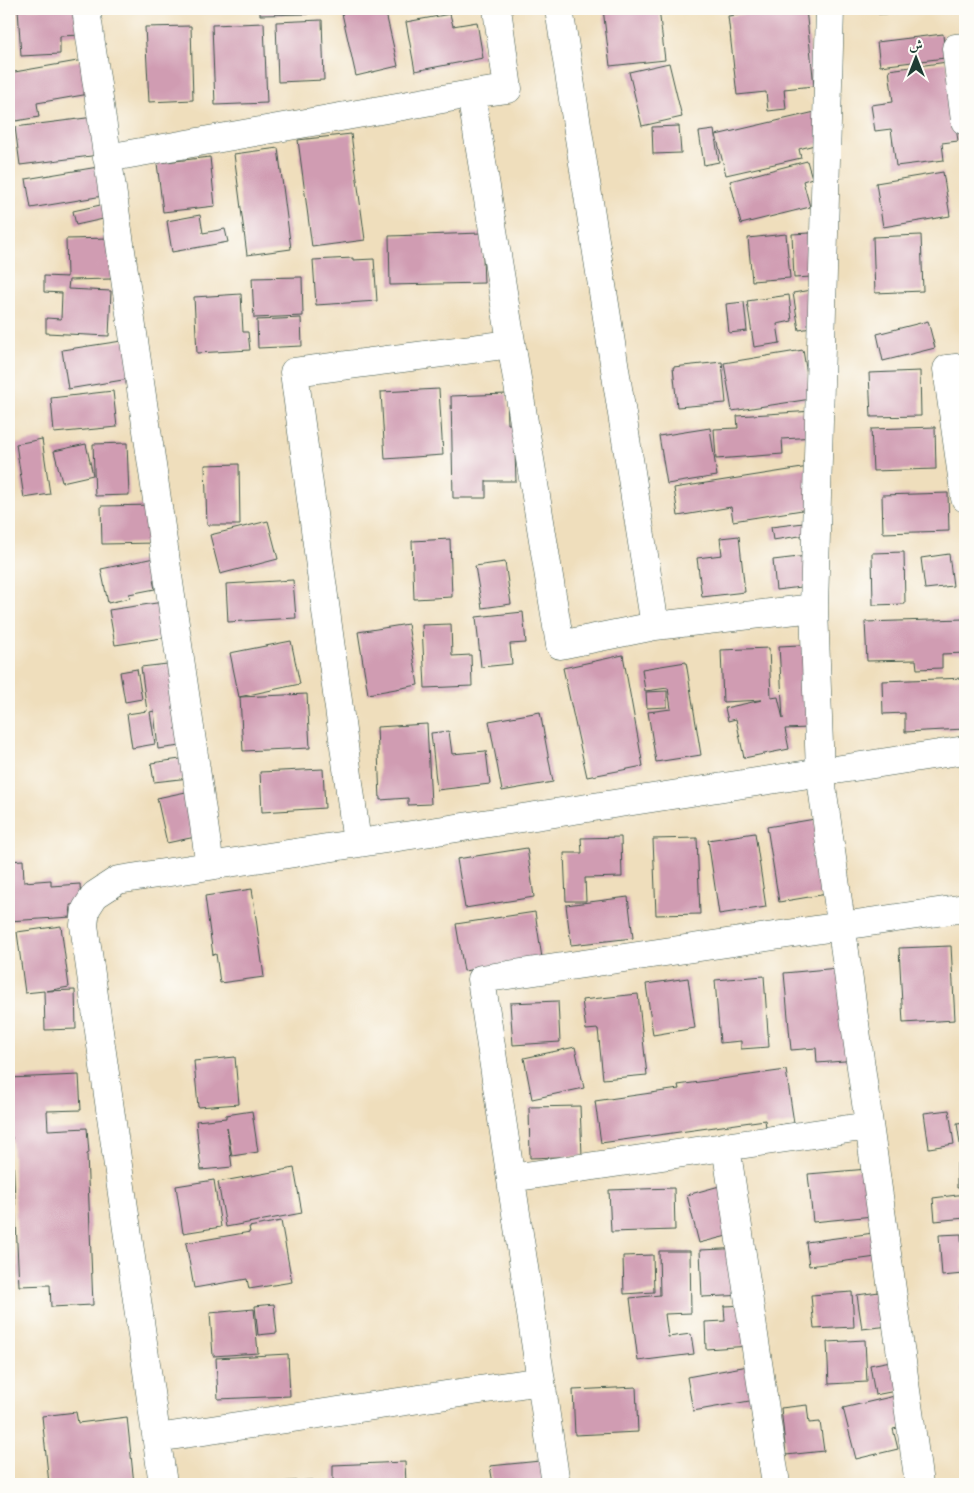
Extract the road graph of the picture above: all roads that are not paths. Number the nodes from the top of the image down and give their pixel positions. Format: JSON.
{"nodes":[{"id":1,"x":86,"y":9,"type":"edge"},
{"id":2,"x":497,"y":9,"type":"edge"},
{"id":3,"x":559,"y":9,"type":"edge"},
{"id":4,"x":830,"y":9,"type":"edge"},
{"id":5,"x":965,"y":47,"type":"edge"},
{"id":6,"x":471,"y":94,"type":"junction"},
{"id":7,"x":965,"y":121,"type":"edge"},
{"id":8,"x":107,"y":158,"type":"junction"},
{"id":9,"x":511,"y":344,"type":"junction"},
{"id":10,"x":965,"y":367,"type":"edge"},
{"id":11,"x":965,"y":498,"type":"edge"},
{"id":12,"x":814,"y":608,"type":"junction"},
{"id":13,"x":655,"y":626,"type":"junction"},
{"id":14,"x":965,"y":750,"type":"edge"},
{"id":15,"x":820,"y":772,"type":"junction"},
{"id":16,"x":356,"y":843,"type":"junction"},
{"id":17,"x":210,"y":866,"type":"junction"},
{"id":18,"x":965,"y":908,"type":"edge"},
{"id":19,"x":841,"y":926,"type":"junction"},
{"id":20,"x":869,"y":1126,"type":"junction"},
{"id":21,"x":726,"y":1146,"type":"junction"},
{"id":22,"x":511,"y":1178,"type":"junction"},
{"id":23,"x":541,"y":1381,"type":"junction"},
{"id":24,"x":157,"y":1438,"type":"junction"},
{"id":25,"x":163,"y":1484,"type":"edge"},
{"id":26,"x":556,"y":1484,"type":"edge"},
{"id":27,"x":776,"y":1484,"type":"edge"},
{"id":28,"x":919,"y":1484,"type":"edge"}],
"edges":[{"from":1,"to":8,"type":"street"},
{"from":2,"to":6,"type":"street"},
{"from":3,"to":13,"type":"street"},
{"from":4,"to":12,"type":"street"},
{"from":5,"to":7,"type":"street"},
{"from":6,"to":8,"type":"street"},
{"from":6,"to":9,"type":"street"},
{"from":8,"to":17,"type":"street"},
{"from":9,"to":13,"type":"street"},
{"from":9,"to":16,"type":"street"},
{"from":10,"to":11,"type":"street"},
{"from":12,"to":13,"type":"street"},
{"from":12,"to":15,"type":"street"},
{"from":14,"to":15,"type":"street"},
{"from":15,"to":16,"type":"street"},
{"from":15,"to":19,"type":"street"},
{"from":16,"to":17,"type":"street"},
{"from":17,"to":24,"type":"street"},
{"from":18,"to":19,"type":"street"},
{"from":19,"to":20,"type":"street"},
{"from":19,"to":22,"type":"street"},
{"from":20,"to":21,"type":"street"},
{"from":20,"to":28,"type":"street"},
{"from":21,"to":22,"type":"street"},
{"from":21,"to":27,"type":"street"},
{"from":22,"to":23,"type":"street"},
{"from":23,"to":24,"type":"street"},
{"from":23,"to":26,"type":"street"},
{"from":24,"to":25,"type":"street"}]}
